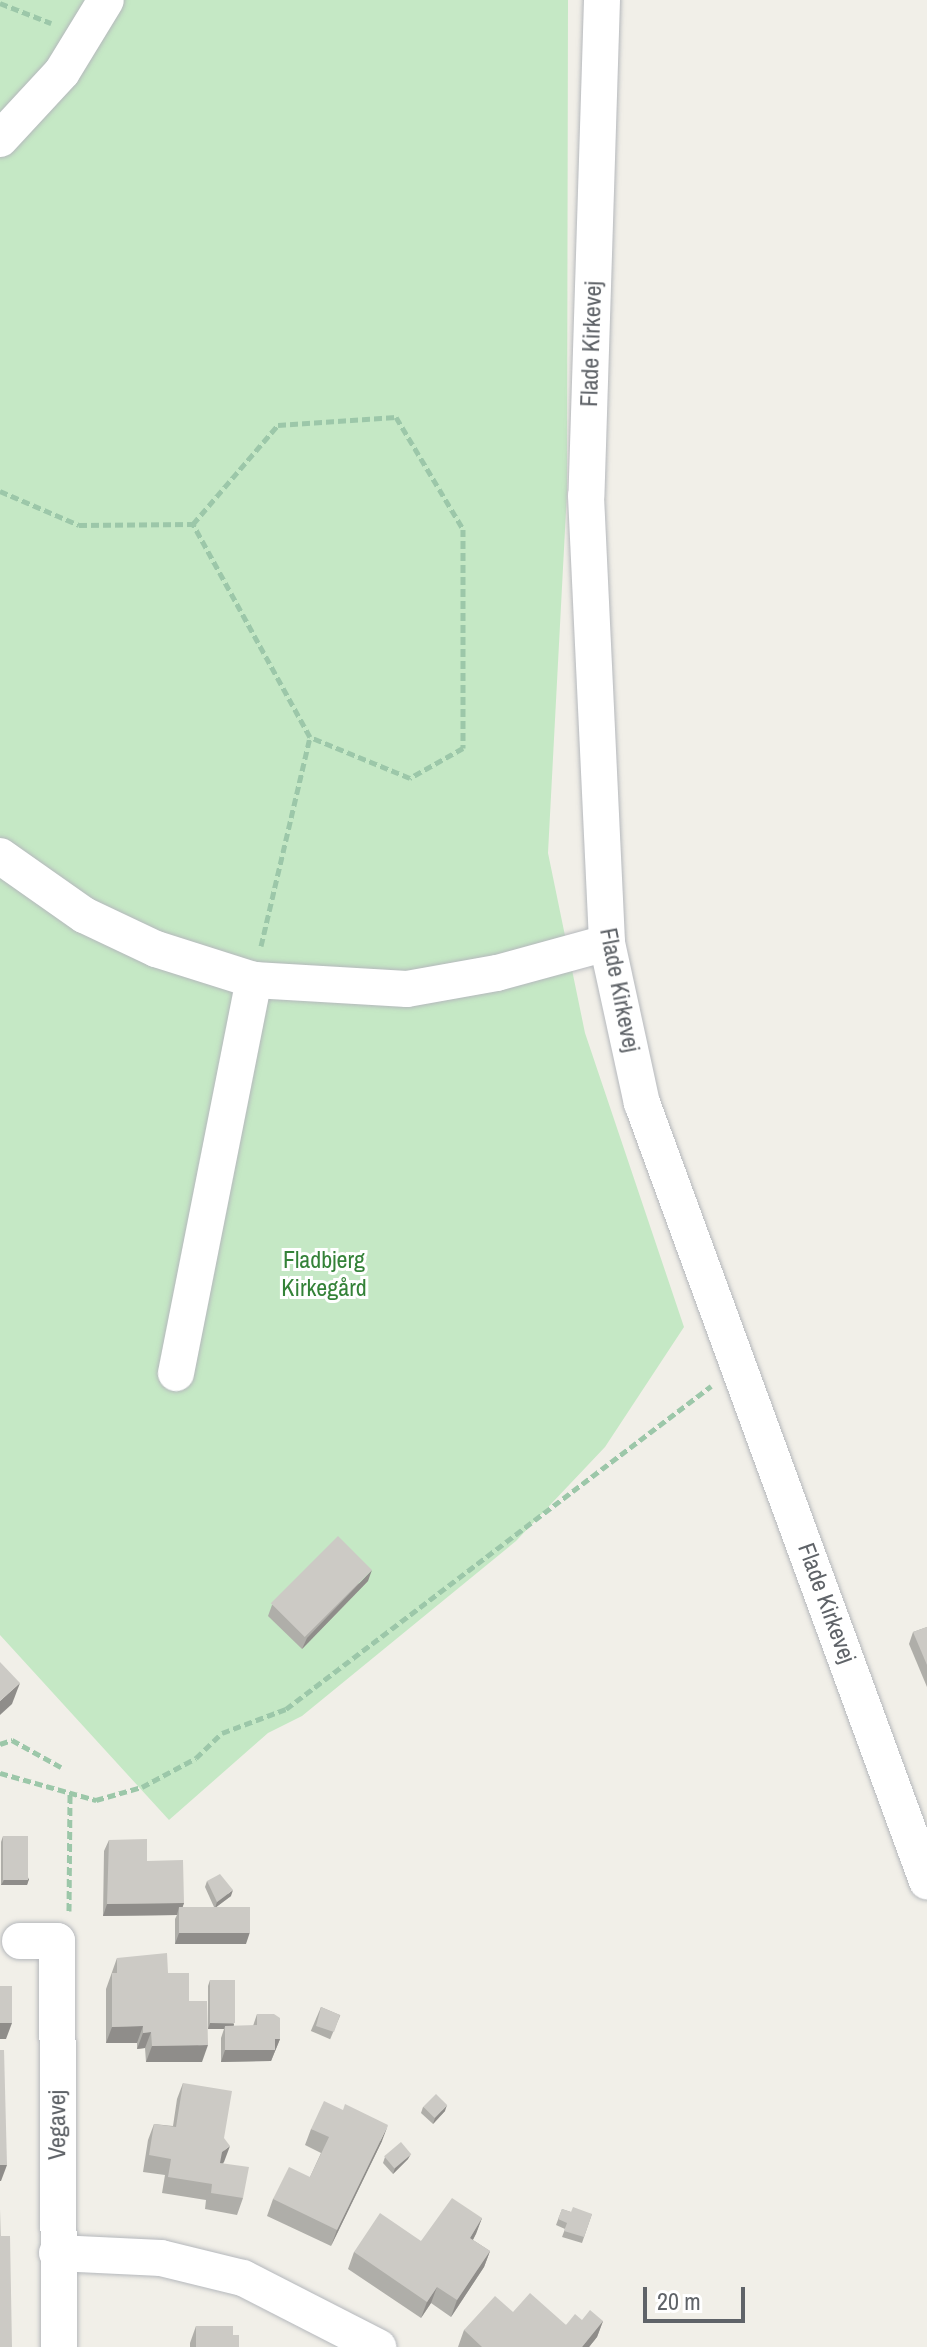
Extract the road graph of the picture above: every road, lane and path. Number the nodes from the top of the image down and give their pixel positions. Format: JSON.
{"nodes":[{"id":1,"x":106,"y":0,"type":"edge"},
{"id":2,"x":602,"y":0,"type":"edge"},
{"id":3,"x":0,"y":3,"type":"edge"},
{"id":4,"x":86,"y":37,"type":"junction"},
{"id":5,"x":0,"y":139,"type":"edge"},
{"id":6,"x":0,"y":491,"type":"edge"},
{"id":7,"x":193,"y":524,"type":"junction"},
{"id":8,"x":310,"y":737,"type":"junction"},
{"id":9,"x":0,"y":856,"type":"edge"},
{"id":10,"x":607,"y":943,"type":"junction"},
{"id":11,"x":254,"y":980,"type":"junction"},
{"id":12,"x":741,"y":1363,"type":"junction"},
{"id":13,"x":176,"y":1373,"type":"dead end"},
{"id":14,"x":0,"y":1744,"type":"edge"},
{"id":15,"x":61,"y":1767,"type":"dead end"},
{"id":16,"x":0,"y":1773,"type":"edge"},
{"id":17,"x":70,"y":1793,"type":"junction"},
{"id":18,"x":927,"y":1881,"type":"edge"},
{"id":19,"x":20,"y":1941,"type":"dead end"},
{"id":20,"x":57,"y":1941,"type":"junction"},
{"id":21,"x":57,"y":2253,"type":"junction"},
{"id":22,"x":59,"y":2347,"type":"edge"},
{"id":23,"x":378,"y":2347,"type":"edge"}],
"edges":[{"from":1,"to":4,"type":"street"},
{"from":2,"to":10,"type":"street","name":"Flade Kirkevej"},
{"from":3,"to":4,"type":"path"},
{"from":4,"to":5,"type":"street"},
{"from":6,"to":7,"type":"path"},
{"from":7,"to":8,"type":"path"},
{"from":7,"to":8,"type":"path"},
{"from":8,"to":11,"type":"path"},
{"from":9,"to":11,"type":"street"},
{"from":10,"to":11,"type":"street"},
{"from":10,"to":12,"type":"street","name":"Flade Kirkevej"},
{"from":11,"to":13,"type":"street"},
{"from":12,"to":17,"type":"path"},
{"from":12,"to":18,"type":"street","name":"Flade Kirkevej"},
{"from":14,"to":15,"type":"path"},
{"from":16,"to":17,"type":"path"},
{"from":17,"to":20,"type":"path"},
{"from":19,"to":20,"type":"street"},
{"from":20,"to":21,"type":"street","name":"Vegavej"},
{"from":21,"to":22,"type":"street","name":"Vegavej"},
{"from":21,"to":23,"type":"street"}]}
